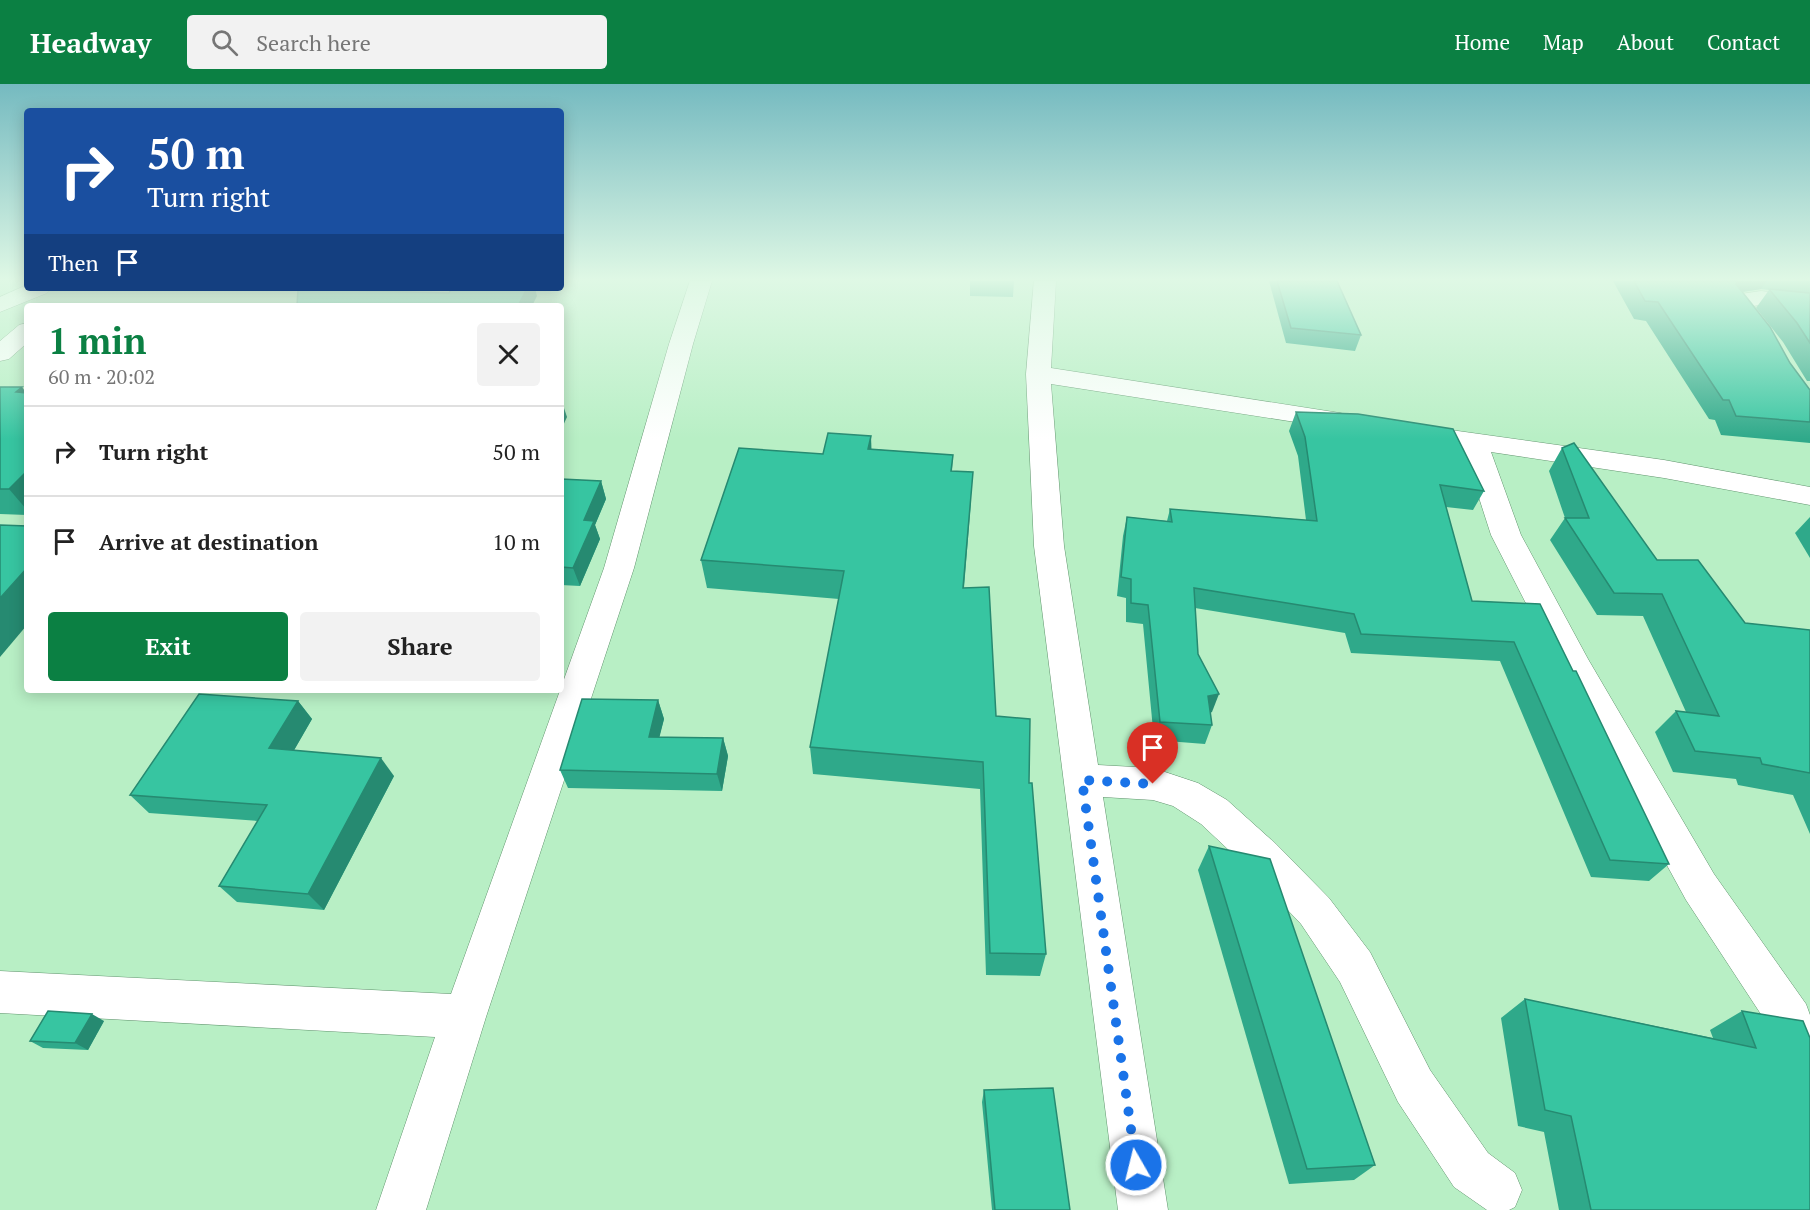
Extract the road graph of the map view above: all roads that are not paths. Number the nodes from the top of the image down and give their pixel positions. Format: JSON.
{"nodes":[{"id":1,"x":23,"y":334,"type":"edge"},
{"id":2,"x":684,"y":334,"type":"edge"},
{"id":3,"x":1041,"y":334,"type":"edge"},
{"id":4,"x":0,"y":354,"type":"edge"},
{"id":5,"x":1038,"y":374,"type":"junction"},
{"id":6,"x":1474,"y":442,"type":"junction"},
{"id":7,"x":1810,"y":496,"type":"edge"},
{"id":8,"x":1082,"y":780,"type":"junction"},
{"id":9,"x":0,"y":992,"type":"edge"},
{"id":10,"x":464,"y":1017,"type":"junction"},
{"id":11,"x":1810,"y":1079,"type":"edge"},
{"id":12,"x":1498,"y":1190,"type":"dead end"},
{"id":13,"x":401,"y":1210,"type":"edge"},
{"id":14,"x":1143,"y":1210,"type":"edge"}],
"edges":[{"from":1,"to":4,"type":"street"},
{"from":2,"to":10,"type":"street"},
{"from":3,"to":5,"type":"street"},
{"from":5,"to":6,"type":"street"},
{"from":5,"to":8,"type":"street"},
{"from":6,"to":7,"type":"street"},
{"from":6,"to":11,"type":"street"},
{"from":8,"to":12,"type":"street"},
{"from":8,"to":14,"type":"street"},
{"from":9,"to":10,"type":"street"},
{"from":10,"to":13,"type":"street"}]}
